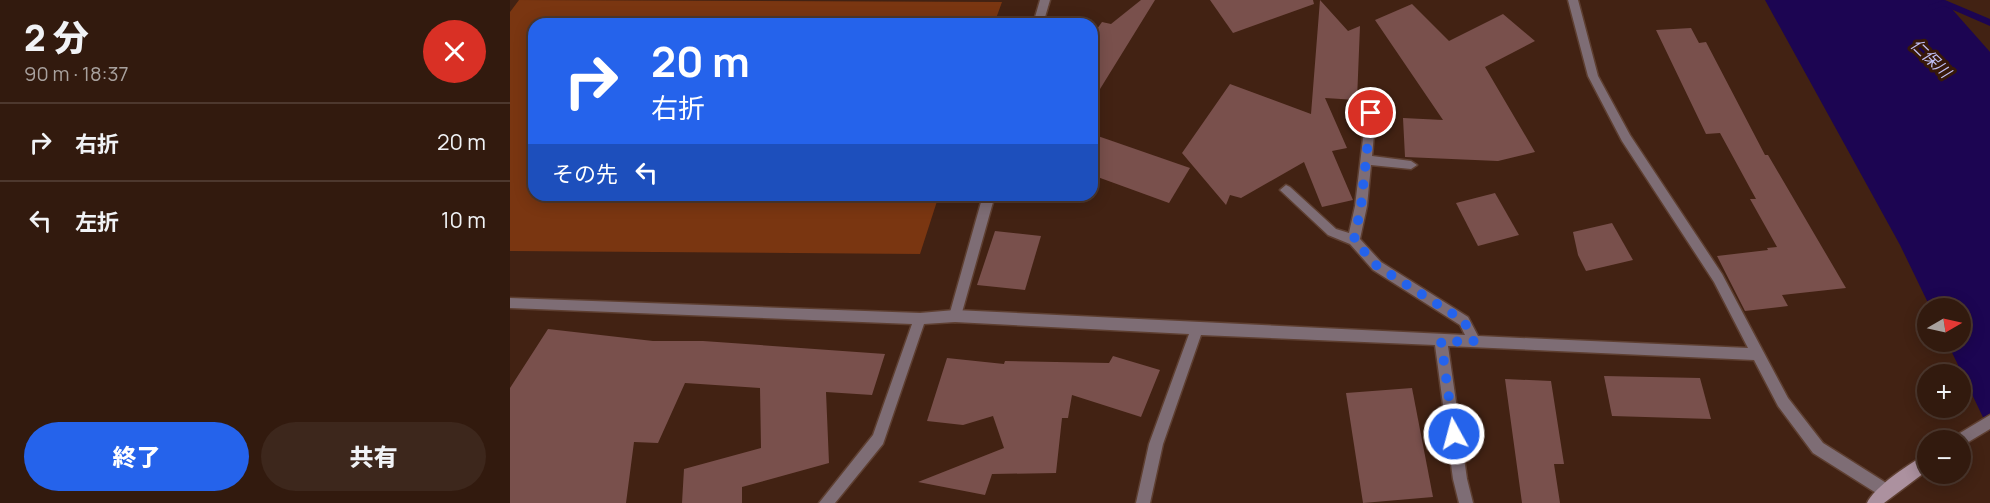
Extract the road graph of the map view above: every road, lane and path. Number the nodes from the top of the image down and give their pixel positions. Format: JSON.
{"nodes":[{"id":1,"x":1045,"y":0,"type":"edge"},
{"id":2,"x":1573,"y":0,"type":"edge"},
{"id":3,"x":1040,"y":18,"type":"edge"},
{"id":4,"x":1371,"y":113,"type":"dead end"},
{"id":5,"x":1366,"y":160,"type":"junction"},
{"id":6,"x":1411,"y":165,"type":"dead end"},
{"id":7,"x":1286,"y":190,"type":"dead end"},
{"id":8,"x":987,"y":201,"type":"edge"},
{"id":9,"x":1354,"y":240,"type":"junction"},
{"id":10,"x":510,"y":303,"type":"edge"},
{"id":11,"x":955,"y":316,"type":"junction"},
{"id":12,"x":920,"y":319,"type":"junction"},
{"id":13,"x":1197,"y":329,"type":"junction"},
{"id":14,"x":1441,"y":341,"type":"junction"},
{"id":15,"x":1474,"y":342,"type":"junction"},
{"id":16,"x":1757,"y":354,"type":"junction"},
{"id":17,"x":1990,"y":421,"type":"edge"},
{"id":18,"x":1971,"y":434,"type":"edge"},
{"id":19,"x":1917,"y":469,"type":"edge"},
{"id":20,"x":1886,"y":491,"type":"junction"},
{"id":21,"x":826,"y":503,"type":"edge"},
{"id":22,"x":1143,"y":503,"type":"edge"},
{"id":23,"x":1466,"y":503,"type":"edge"},
{"id":24,"x":1874,"y":503,"type":"edge"}],
"edges":[{"from":1,"to":3,"type":"street"},
{"from":2,"to":16,"type":"street"},
{"from":4,"to":5,"type":"street"},
{"from":5,"to":6,"type":"street"},
{"from":5,"to":9,"type":"street"},
{"from":7,"to":9,"type":"street"},
{"from":8,"to":11,"type":"street"},
{"from":9,"to":15,"type":"street"},
{"from":10,"to":12,"type":"street"},
{"from":11,"to":12,"type":"street"},
{"from":11,"to":13,"type":"street"},
{"from":12,"to":21,"type":"street"},
{"from":13,"to":14,"type":"street"},
{"from":13,"to":22,"type":"street"},
{"from":14,"to":15,"type":"street"},
{"from":14,"to":23,"type":"street"},
{"from":15,"to":16,"type":"street"},
{"from":16,"to":20,"type":"street"},
{"from":17,"to":18,"type":"street"},
{"from":19,"to":20,"type":"main road"},
{"from":20,"to":24,"type":"main road"}]}
